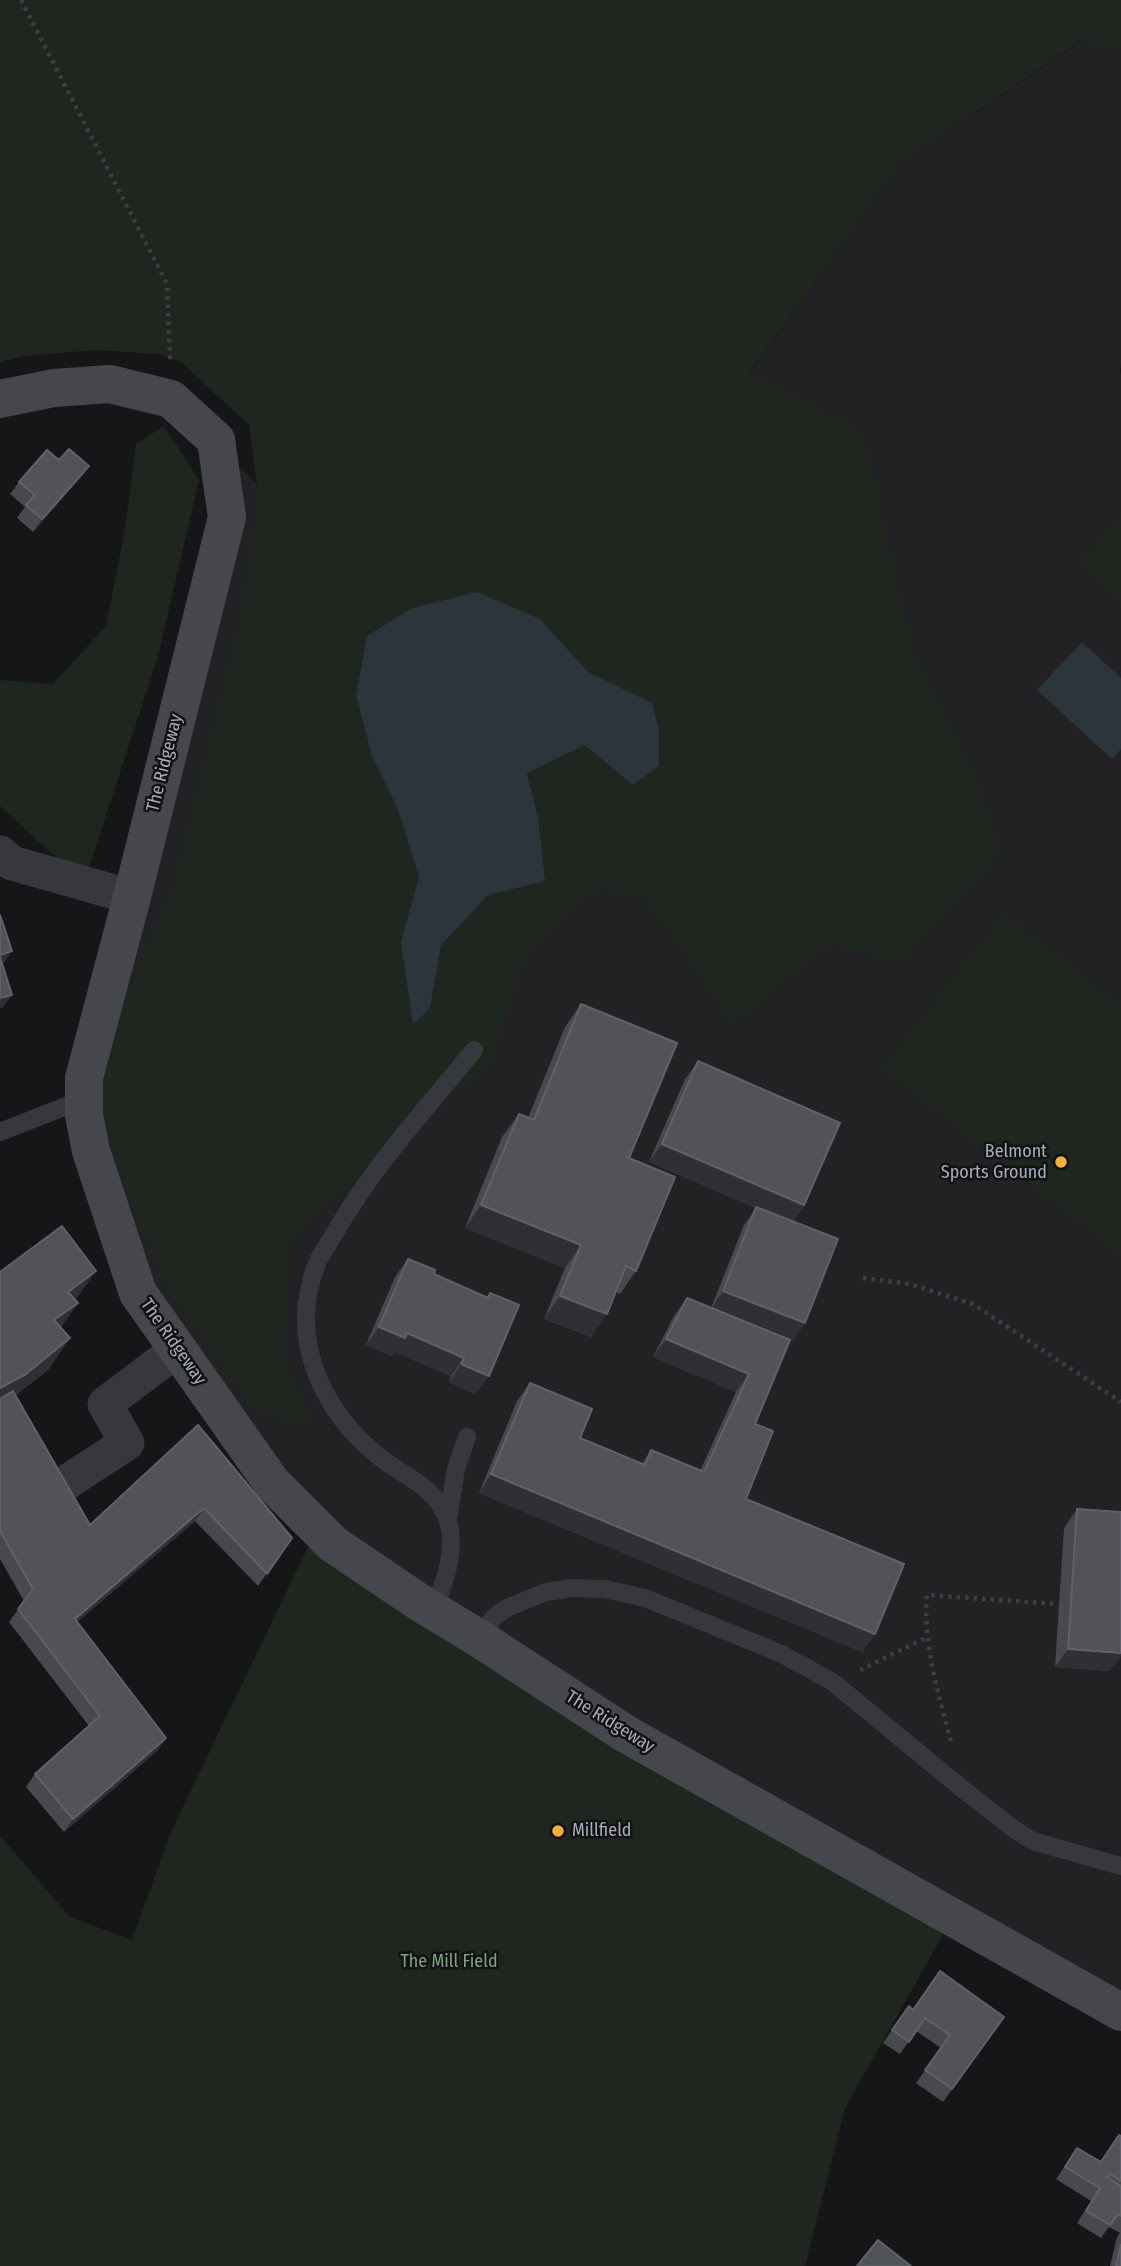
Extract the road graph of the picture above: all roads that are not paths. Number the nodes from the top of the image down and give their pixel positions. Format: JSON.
{"nodes":[{"id":1,"x":0,"y":399,"type":"edge"},
{"id":2,"x":0,"y":853,"type":"edge"},
{"id":3,"x":132,"y":897,"type":"junction"},
{"id":4,"x":474,"y":1050,"type":"dead end"},
{"id":5,"x":84,"y":1099,"type":"junction"},
{"id":6,"x":0,"y":1132,"type":"edge"},
{"id":7,"x":178,"y":1349,"type":"junction"},
{"id":8,"x":467,"y":1437,"type":"dead end"},
{"id":9,"x":64,"y":1484,"type":"edge"},
{"id":10,"x":447,"y":1520,"type":"junction"},
{"id":11,"x":434,"y":1611,"type":"junction"},
{"id":12,"x":480,"y":1639,"type":"junction"},
{"id":13,"x":1121,"y":1867,"type":"edge"},
{"id":14,"x":1121,"y":2012,"type":"edge"}],
"edges":[{"from":1,"to":3,"type":"main road","name":"The Ridgeway"},
{"from":2,"to":3,"type":"street"},
{"from":3,"to":5,"type":"main road","name":"The Ridgeway"},
{"from":4,"to":10,"type":"lane"},
{"from":5,"to":6,"type":"lane"},
{"from":5,"to":7,"type":"main road","name":"The Ridgeway"},
{"from":7,"to":9,"type":"street"},
{"from":7,"to":11,"type":"main road","name":"The Ridgeway"},
{"from":8,"to":10,"type":"lane"},
{"from":10,"to":11,"type":"lane"},
{"from":11,"to":12,"type":"main road","name":"The Ridgeway"},
{"from":12,"to":13,"type":"lane"},
{"from":12,"to":14,"type":"main road","name":"The Ridgeway"}]}
